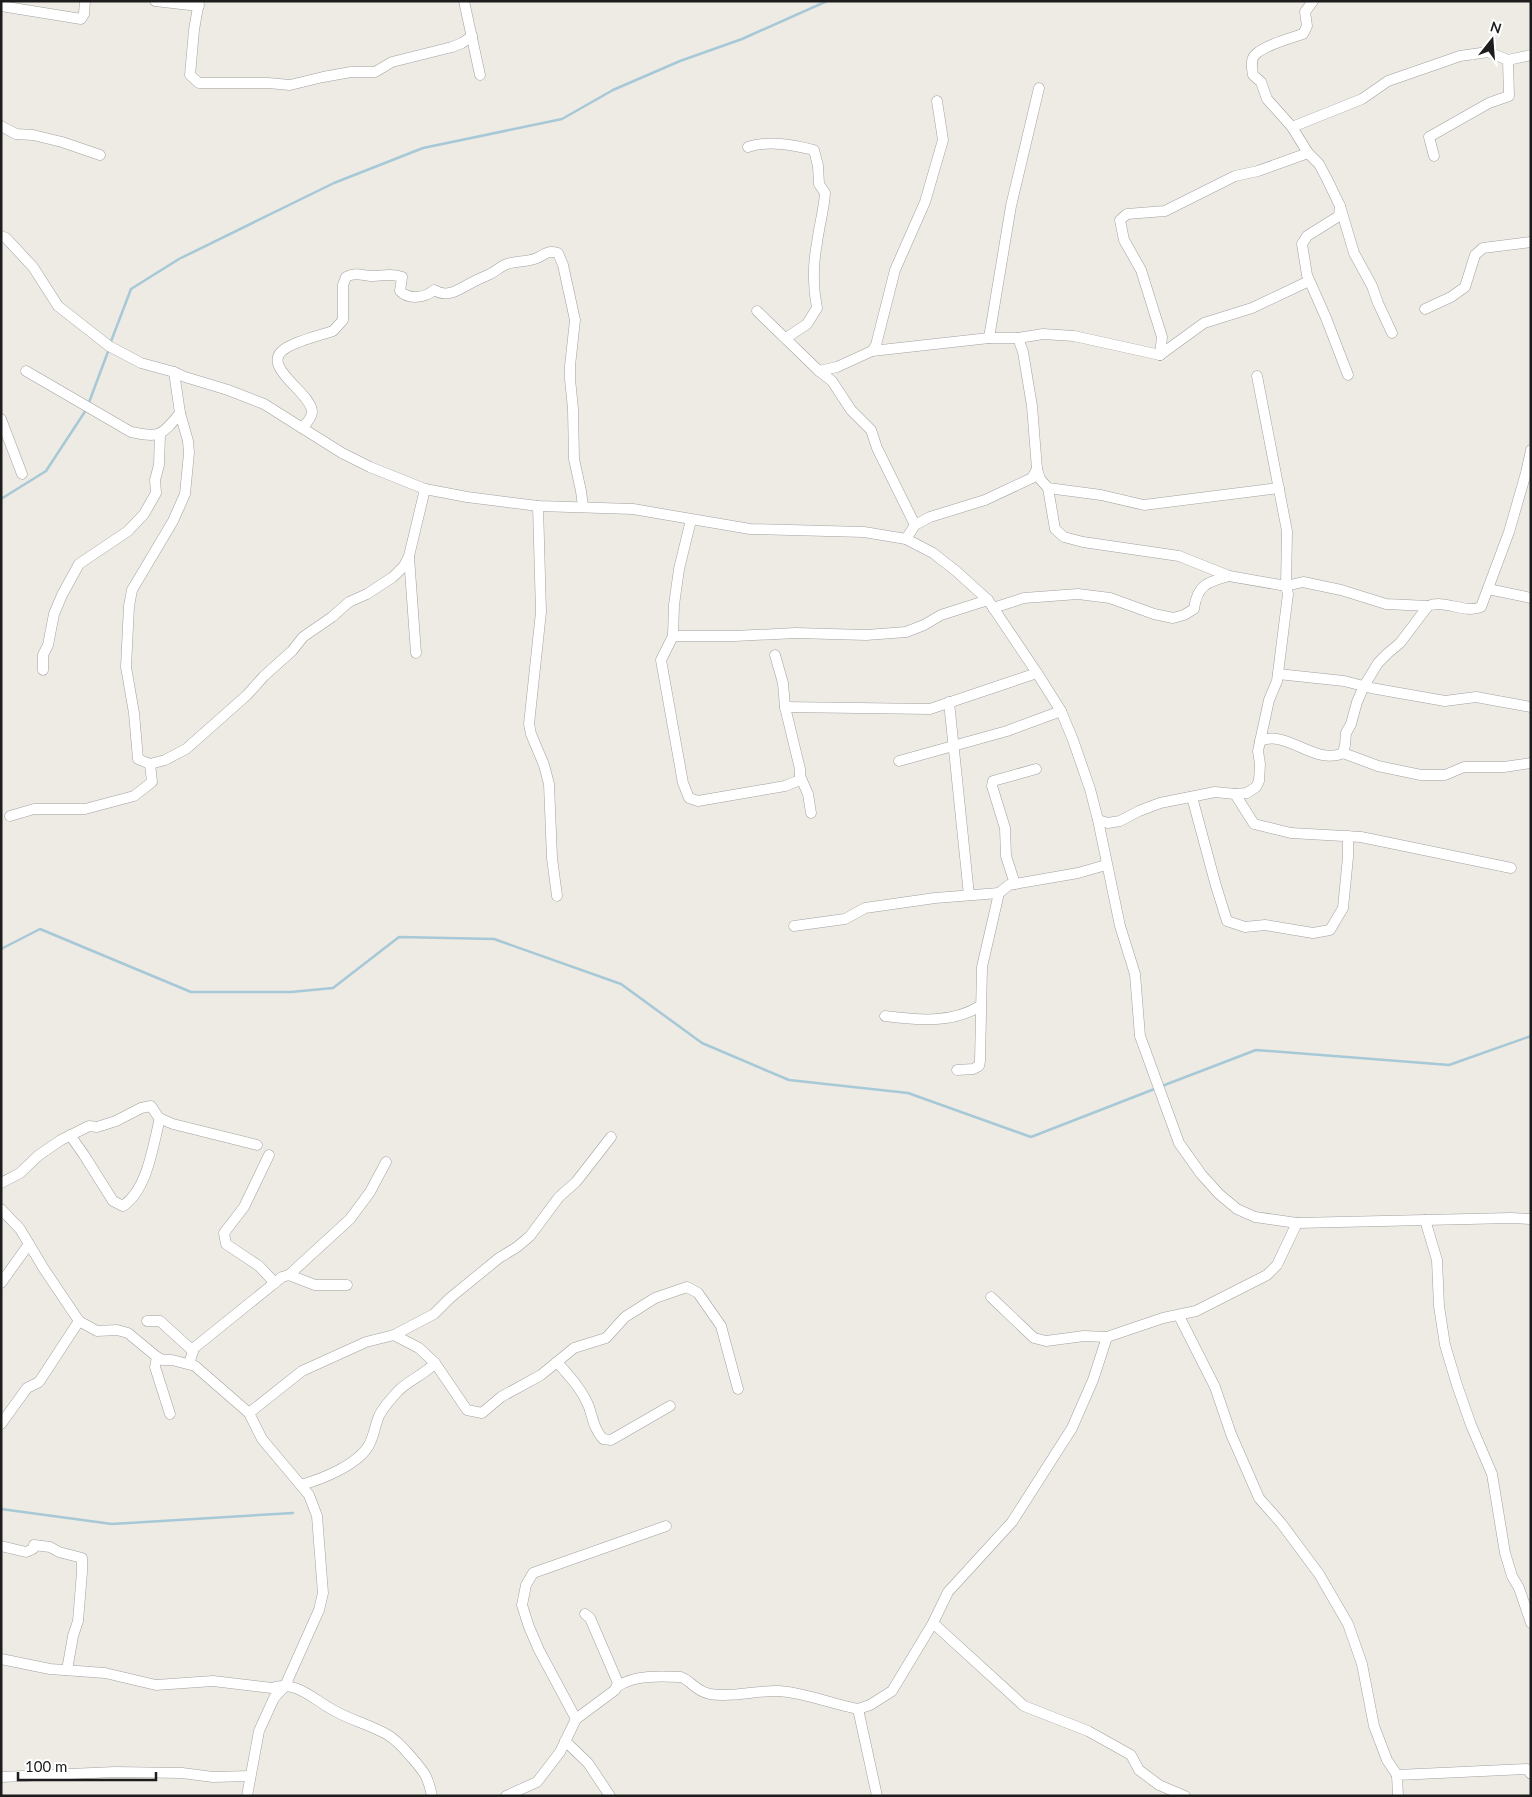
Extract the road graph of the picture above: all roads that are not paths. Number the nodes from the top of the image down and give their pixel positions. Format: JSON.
{"nodes":[{"id":1,"x":85,"y":1,"type":"edge"},
{"id":2,"x":155,"y":1,"type":"edge"},
{"id":3,"x":464,"y":1,"type":"edge"},
{"id":4,"x":1313,"y":1,"type":"edge"},
{"id":5,"x":199,"y":3,"type":"edge"},
{"id":6,"x":1,"y":6,"type":"edge"},
{"id":7,"x":472,"y":36,"type":"junction"},
{"id":8,"x":1531,"y":55,"type":"edge"},
{"id":9,"x":1508,"y":60,"type":"junction"},
{"id":10,"x":480,"y":75,"type":"dead end"},
{"id":11,"x":1039,"y":88,"type":"dead end"},
{"id":12,"x":937,"y":101,"type":"dead end"},
{"id":13,"x":1,"y":126,"type":"edge"},
{"id":14,"x":1292,"y":127,"type":"junction"},
{"id":15,"x":748,"y":147,"type":"dead end"},
{"id":16,"x":1308,"y":153,"type":"junction"},
{"id":17,"x":100,"y":155,"type":"dead end"},
{"id":18,"x":1434,"y":156,"type":"dead end"},
{"id":19,"x":1340,"y":206,"type":"junction"},
{"id":20,"x":1,"y":236,"type":"edge"},
{"id":21,"x":1531,"y":242,"type":"edge"},
{"id":22,"x":1309,"y":281,"type":"junction"},
{"id":23,"x":1425,"y":309,"type":"dead end"},
{"id":24,"x":757,"y":311,"type":"dead end"},
{"id":25,"x":1392,"y":333,"type":"dead end"},
{"id":26,"x":786,"y":338,"type":"junction"},
{"id":27,"x":989,"y":338,"type":"junction"},
{"id":28,"x":1018,"y":338,"type":"junction"},
{"id":29,"x":872,"y":351,"type":"junction"},
{"id":30,"x":1160,"y":355,"type":"junction"},
{"id":31,"x":26,"y":371,"type":"dead end"},
{"id":32,"x":819,"y":371,"type":"junction"},
{"id":33,"x":174,"y":372,"type":"junction"},
{"id":34,"x":1348,"y":375,"type":"dead end"},
{"id":35,"x":1257,"y":376,"type":"dead end"},
{"id":36,"x":180,"y":413,"type":"junction"},
{"id":37,"x":1,"y":419,"type":"edge"},
{"id":38,"x":302,"y":428,"type":"junction"},
{"id":39,"x":160,"y":434,"type":"junction"},
{"id":40,"x":1531,"y":450,"type":"edge"},
{"id":41,"x":1037,"y":469,"type":"junction"},
{"id":42,"x":22,"y":474,"type":"dead end"},
{"id":43,"x":1048,"y":488,"type":"junction"},
{"id":44,"x":1279,"y":488,"type":"junction"},
{"id":45,"x":424,"y":489,"type":"junction"},
{"id":46,"x":538,"y":506,"type":"junction"},
{"id":47,"x":583,"y":507,"type":"junction"},
{"id":48,"x":691,"y":520,"type":"junction"},
{"id":49,"x":915,"y":525,"type":"junction"},
{"id":50,"x":906,"y":539,"type":"junction"},
{"id":51,"x":409,"y":556,"type":"junction"},
{"id":52,"x":1229,"y":576,"type":"junction"},
{"id":53,"x":1286,"y":586,"type":"junction"},
{"id":54,"x":1488,"y":589,"type":"junction"},
{"id":55,"x":1531,"y":598,"type":"edge"},
{"id":56,"x":990,"y":604,"type":"junction"},
{"id":57,"x":1428,"y":606,"type":"junction"},
{"id":58,"x":673,"y":636,"type":"junction"},
{"id":59,"x":416,"y":653,"type":"dead end"},
{"id":60,"x":775,"y":655,"type":"dead end"},
{"id":61,"x":43,"y":670,"type":"dead end"},
{"id":62,"x":1037,"y":673,"type":"junction"},
{"id":63,"x":1278,"y":674,"type":"junction"},
{"id":64,"x":1364,"y":686,"type":"junction"},
{"id":65,"x":949,"y":702,"type":"junction"},
{"id":66,"x":785,"y":707,"type":"junction"},
{"id":67,"x":1531,"y":707,"type":"edge"},
{"id":68,"x":1061,"y":712,"type":"junction"},
{"id":69,"x":1260,"y":741,"type":"junction"},
{"id":70,"x":954,"y":745,"type":"junction"},
{"id":71,"x":1343,"y":753,"type":"junction"},
{"id":72,"x":899,"y":761,"type":"dead end"},
{"id":73,"x":1531,"y":763,"type":"edge"},
{"id":74,"x":150,"y":764,"type":"junction"},
{"id":75,"x":1036,"y":769,"type":"dead end"},
{"id":76,"x":800,"y":776,"type":"junction"},
{"id":77,"x":1235,"y":794,"type":"junction"},
{"id":78,"x":1192,"y":797,"type":"junction"},
{"id":79,"x":811,"y":814,"type":"dead end"},
{"id":80,"x":10,"y":816,"type":"dead end"},
{"id":81,"x":1098,"y":820,"type":"junction"},
{"id":82,"x":1348,"y":836,"type":"junction"},
{"id":83,"x":1106,"y":865,"type":"junction"},
{"id":84,"x":1511,"y":868,"type":"dead end"},
{"id":85,"x":1015,"y":884,"type":"junction"},
{"id":86,"x":999,"y":893,"type":"junction"},
{"id":87,"x":969,"y":895,"type":"junction"},
{"id":88,"x":557,"y":896,"type":"dead end"},
{"id":89,"x":794,"y":926,"type":"dead end"},
{"id":90,"x":980,"y":1006,"type":"junction"},
{"id":91,"x":885,"y":1016,"type":"dead end"},
{"id":92,"x":958,"y":1070,"type":"dead end"},
{"id":93,"x":160,"y":1118,"type":"junction"},
{"id":94,"x":70,"y":1135,"type":"junction"},
{"id":95,"x":611,"y":1137,"type":"dead end"},
{"id":96,"x":257,"y":1145,"type":"dead end"},
{"id":97,"x":269,"y":1155,"type":"dead end"},
{"id":98,"x":386,"y":1162,"type":"dead end"},
{"id":99,"x":1,"y":1183,"type":"edge"},
{"id":100,"x":1,"y":1210,"type":"edge"},
{"id":101,"x":1531,"y":1219,"type":"edge"},
{"id":102,"x":1425,"y":1220,"type":"junction"},
{"id":103,"x":1297,"y":1223,"type":"junction"},
{"id":104,"x":29,"y":1244,"type":"junction"},
{"id":105,"x":290,"y":1275,"type":"junction"},
{"id":106,"x":1,"y":1283,"type":"edge"},
{"id":107,"x":275,"y":1283,"type":"junction"},
{"id":108,"x":346,"y":1285,"type":"dead end"},
{"id":109,"x":991,"y":1296,"type":"dead end"},
{"id":110,"x":1179,"y":1316,"type":"junction"},
{"id":111,"x":79,"y":1321,"type":"junction"},
{"id":112,"x":147,"y":1321,"type":"dead end"},
{"id":113,"x":394,"y":1336,"type":"junction"},
{"id":114,"x":1106,"y":1337,"type":"junction"},
{"id":115,"x":193,"y":1351,"type":"junction"},
{"id":116,"x":156,"y":1356,"type":"junction"},
{"id":117,"x":557,"y":1362,"type":"junction"},
{"id":118,"x":435,"y":1363,"type":"junction"},
{"id":119,"x":189,"y":1364,"type":"junction"},
{"id":120,"x":738,"y":1389,"type":"dead end"},
{"id":121,"x":670,"y":1406,"type":"dead end"},
{"id":122,"x":249,"y":1413,"type":"junction"},
{"id":123,"x":170,"y":1414,"type":"dead end"},
{"id":124,"x":1,"y":1424,"type":"edge"},
{"id":125,"x":301,"y":1485,"type":"junction"},
{"id":126,"x":666,"y":1526,"type":"dead end"},
{"id":127,"x":1,"y":1546,"type":"edge"},
{"id":128,"x":585,"y":1614,"type":"dead end"},
{"id":129,"x":933,"y":1623,"type":"junction"},
{"id":130,"x":1531,"y":1623,"type":"edge"},
{"id":131,"x":1,"y":1659,"type":"edge"},
{"id":132,"x":67,"y":1670,"type":"junction"},
{"id":133,"x":285,"y":1686,"type":"junction"},
{"id":134,"x":618,"y":1686,"type":"junction"},
{"id":135,"x":858,"y":1708,"type":"junction"},
{"id":136,"x":576,"y":1719,"type":"junction"},
{"id":137,"x":566,"y":1740,"type":"junction"},
{"id":138,"x":1531,"y":1774,"type":"edge"},
{"id":139,"x":1397,"y":1775,"type":"junction"},
{"id":140,"x":250,"y":1776,"type":"junction"},
{"id":141,"x":1,"y":1777,"type":"edge"},
{"id":142,"x":247,"y":1796,"type":"edge"},
{"id":143,"x":432,"y":1796,"type":"edge"},
{"id":144,"x":506,"y":1796,"type":"edge"},
{"id":145,"x":610,"y":1796,"type":"edge"},
{"id":146,"x":877,"y":1796,"type":"edge"},
{"id":147,"x":1185,"y":1796,"type":"edge"},
{"id":148,"x":1398,"y":1796,"type":"edge"}],
"edges":[{"from":1,"to":6,"type":"street"},
{"from":2,"to":5,"type":"street"},
{"from":3,"to":7,"type":"street"},
{"from":4,"to":14,"type":"street"},
{"from":5,"to":7,"type":"street"},
{"from":7,"to":10,"type":"street"},
{"from":8,"to":9,"type":"street"},
{"from":9,"to":14,"type":"street"},
{"from":9,"to":18,"type":"street"},
{"from":11,"to":27,"type":"street"},
{"from":12,"to":29,"type":"street"},
{"from":13,"to":17,"type":"street"},
{"from":14,"to":16,"type":"street"},
{"from":15,"to":26,"type":"street"},
{"from":16,"to":19,"type":"street"},
{"from":16,"to":30,"type":"street"},
{"from":19,"to":22,"type":"street"},
{"from":19,"to":25,"type":"street"},
{"from":20,"to":33,"type":"street"},
{"from":21,"to":23,"type":"street"},
{"from":22,"to":30,"type":"street"},
{"from":22,"to":34,"type":"street"},
{"from":24,"to":26,"type":"street"},
{"from":26,"to":32,"type":"street"},
{"from":27,"to":28,"type":"street"},
{"from":27,"to":29,"type":"street"},
{"from":28,"to":30,"type":"street"},
{"from":28,"to":41,"type":"street"},
{"from":29,"to":32,"type":"street"},
{"from":31,"to":39,"type":"street"},
{"from":32,"to":49,"type":"street"},
{"from":33,"to":36,"type":"street"},
{"from":33,"to":38,"type":"street"},
{"from":35,"to":44,"type":"street"},
{"from":36,"to":39,"type":"street"},
{"from":36,"to":74,"type":"street"},
{"from":37,"to":42,"type":"street"},
{"from":38,"to":45,"type":"street"},
{"from":38,"to":47,"type":"street"},
{"from":39,"to":61,"type":"street"},
{"from":40,"to":54,"type":"street"},
{"from":41,"to":43,"type":"street"},
{"from":41,"to":49,"type":"street"},
{"from":43,"to":44,"type":"street"},
{"from":43,"to":52,"type":"street"},
{"from":44,"to":53,"type":"street"},
{"from":45,"to":46,"type":"street"},
{"from":45,"to":51,"type":"street"},
{"from":46,"to":47,"type":"street"},
{"from":46,"to":88,"type":"street"},
{"from":47,"to":48,"type":"street"},
{"from":48,"to":50,"type":"street"},
{"from":48,"to":58,"type":"street"},
{"from":49,"to":50,"type":"street"},
{"from":50,"to":56,"type":"street"},
{"from":51,"to":59,"type":"street"},
{"from":51,"to":74,"type":"street"},
{"from":52,"to":53,"type":"street"},
{"from":52,"to":56,"type":"street"},
{"from":53,"to":57,"type":"street"},
{"from":53,"to":63,"type":"street"},
{"from":54,"to":55,"type":"street"},
{"from":54,"to":57,"type":"street"},
{"from":56,"to":58,"type":"street"},
{"from":56,"to":62,"type":"street"},
{"from":57,"to":64,"type":"street"},
{"from":58,"to":76,"type":"street"},
{"from":60,"to":66,"type":"street"},
{"from":62,"to":65,"type":"street"},
{"from":62,"to":68,"type":"street"},
{"from":63,"to":64,"type":"street"},
{"from":63,"to":69,"type":"street"},
{"from":64,"to":67,"type":"street"},
{"from":64,"to":71,"type":"street"},
{"from":65,"to":66,"type":"street"},
{"from":65,"to":70,"type":"street"},
{"from":66,"to":76,"type":"street"},
{"from":68,"to":70,"type":"street"},
{"from":68,"to":81,"type":"street"},
{"from":69,"to":71,"type":"street"},
{"from":69,"to":77,"type":"street"},
{"from":70,"to":72,"type":"street"},
{"from":70,"to":87,"type":"street"},
{"from":71,"to":73,"type":"street"},
{"from":74,"to":80,"type":"street"},
{"from":75,"to":85,"type":"street"},
{"from":76,"to":79,"type":"street"},
{"from":77,"to":78,"type":"street"},
{"from":77,"to":82,"type":"street"},
{"from":78,"to":81,"type":"street"},
{"from":78,"to":82,"type":"street"},
{"from":81,"to":83,"type":"street"},
{"from":82,"to":84,"type":"street"},
{"from":83,"to":85,"type":"street"},
{"from":83,"to":103,"type":"street"},
{"from":85,"to":86,"type":"street"},
{"from":86,"to":87,"type":"street"},
{"from":86,"to":90,"type":"street"},
{"from":87,"to":89,"type":"street"},
{"from":90,"to":91,"type":"street"},
{"from":90,"to":92,"type":"street"},
{"from":93,"to":94,"type":"street"},
{"from":93,"to":94,"type":"street"},
{"from":93,"to":96,"type":"street"},
{"from":94,"to":99,"type":"street"},
{"from":95,"to":113,"type":"street"},
{"from":97,"to":107,"type":"street"},
{"from":98,"to":105,"type":"street"},
{"from":100,"to":104,"type":"street"},
{"from":101,"to":102,"type":"street"},
{"from":102,"to":103,"type":"street"},
{"from":102,"to":130,"type":"street"},
{"from":103,"to":110,"type":"street"},
{"from":104,"to":106,"type":"street"},
{"from":104,"to":111,"type":"street"},
{"from":105,"to":107,"type":"street"},
{"from":105,"to":108,"type":"street"},
{"from":107,"to":115,"type":"street"},
{"from":109,"to":114,"type":"street"},
{"from":110,"to":114,"type":"street"},
{"from":110,"to":139,"type":"street"},
{"from":111,"to":116,"type":"street"},
{"from":111,"to":124,"type":"street"},
{"from":112,"to":115,"type":"street"},
{"from":113,"to":118,"type":"street"},
{"from":113,"to":122,"type":"street"},
{"from":114,"to":129,"type":"street"},
{"from":115,"to":119,"type":"street"},
{"from":116,"to":119,"type":"street"},
{"from":116,"to":123,"type":"street"},
{"from":117,"to":118,"type":"street"},
{"from":117,"to":120,"type":"street"},
{"from":117,"to":121,"type":"street"},
{"from":118,"to":125,"type":"street"},
{"from":119,"to":122,"type":"street"},
{"from":122,"to":125,"type":"street"},
{"from":125,"to":133,"type":"street"},
{"from":126,"to":136,"type":"street"},
{"from":127,"to":132,"type":"street"},
{"from":128,"to":134,"type":"street"},
{"from":129,"to":135,"type":"street"},
{"from":129,"to":147,"type":"street"},
{"from":131,"to":132,"type":"street"},
{"from":132,"to":133,"type":"street"},
{"from":133,"to":140,"type":"street"},
{"from":133,"to":143,"type":"street"},
{"from":134,"to":135,"type":"street"},
{"from":134,"to":136,"type":"street"},
{"from":135,"to":146,"type":"street"},
{"from":136,"to":137,"type":"street"},
{"from":137,"to":144,"type":"street"},
{"from":137,"to":145,"type":"street"},
{"from":138,"to":139,"type":"street"},
{"from":139,"to":148,"type":"street"},
{"from":140,"to":141,"type":"street"},
{"from":140,"to":142,"type":"street"}]}
